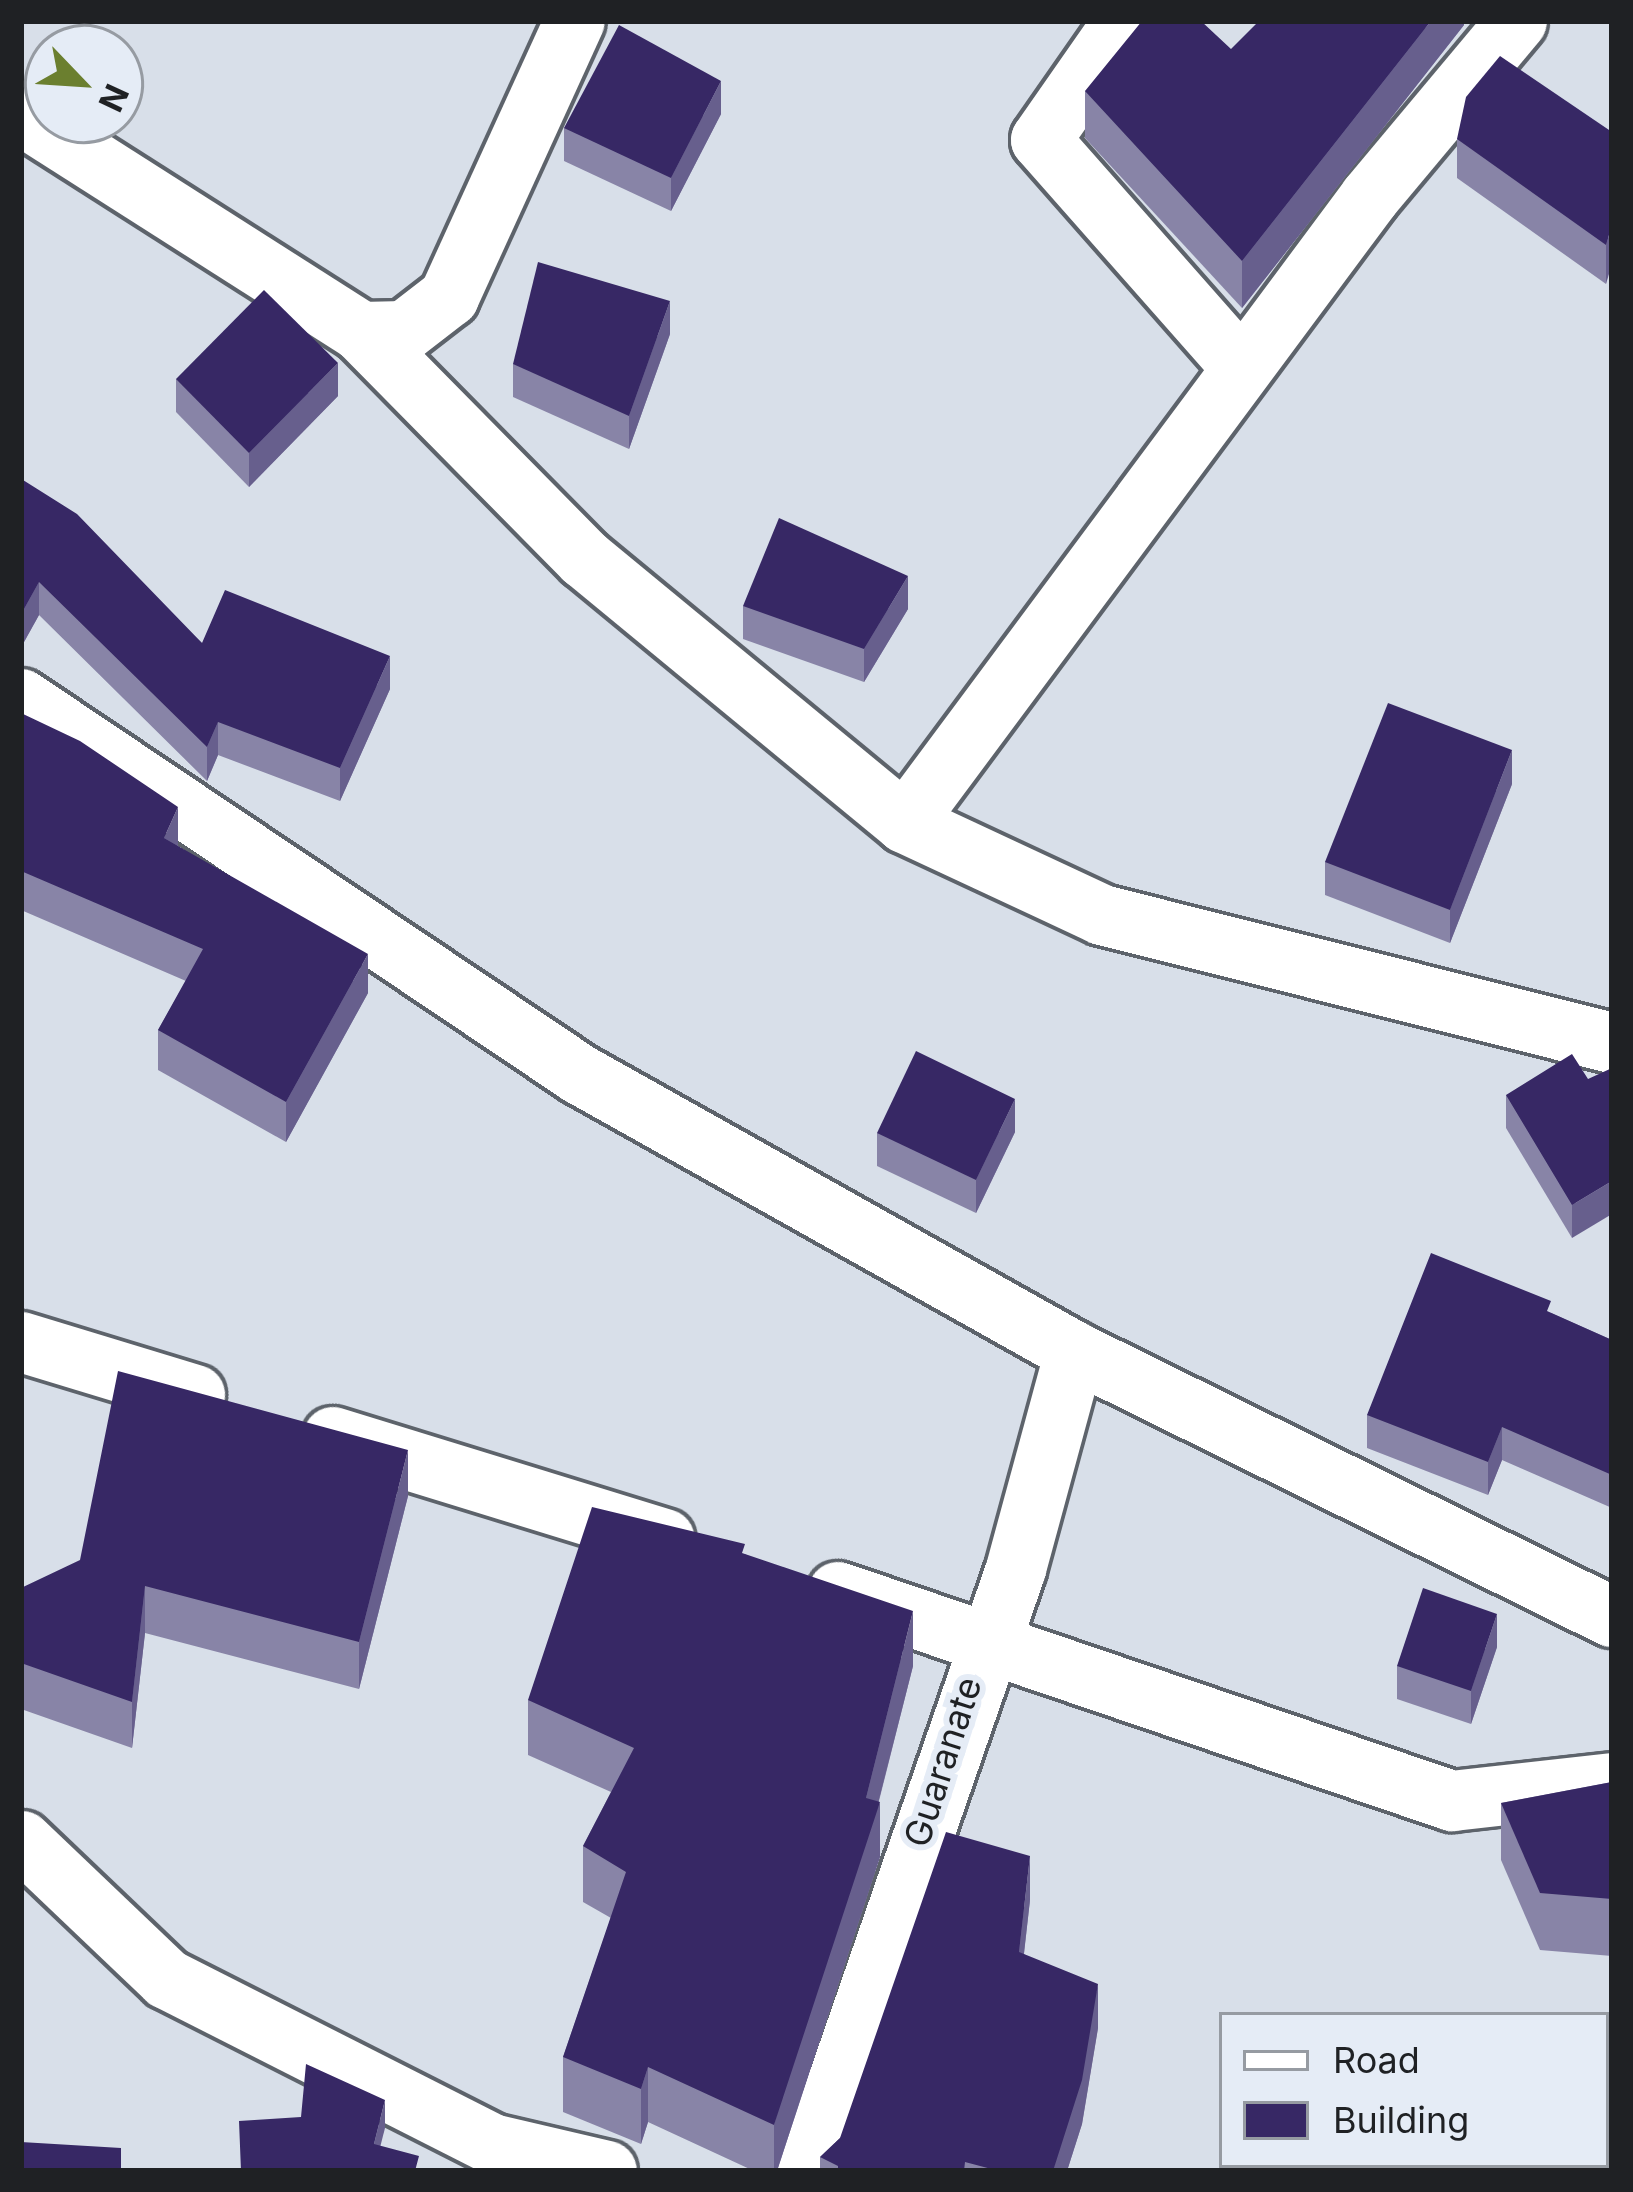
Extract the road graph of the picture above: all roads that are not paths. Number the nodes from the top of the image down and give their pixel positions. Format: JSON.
{"nodes":[{"id":1,"x":574,"y":21,"type":"edge"},
{"id":2,"x":1124,"y":21,"type":"edge"},
{"id":3,"x":1517,"y":21,"type":"edge"},
{"id":4,"x":21,"y":115,"type":"edge"},
{"id":5,"x":361,"y":332,"type":"junction"},
{"id":6,"x":1242,"y":368,"type":"junction"},
{"id":7,"x":21,"y":699,"type":"edge"},
{"id":8,"x":905,"y":823,"type":"junction"},
{"id":9,"x":1612,"y":1043,"type":"edge"},
{"id":10,"x":21,"y":1342,"type":"edge"},
{"id":11,"x":1075,"y":1352,"type":"junction"},
{"id":12,"x":1612,"y":1617,"type":"edge"},
{"id":13,"x":985,"y":1637,"type":"junction"},
{"id":14,"x":1612,"y":1783,"type":"edge"},
{"id":15,"x":22,"y":1841,"type":"edge"},
{"id":16,"x":607,"y":2171,"type":"edge"},
{"id":17,"x":808,"y":2171,"type":"edge"}],
"edges":[{"from":1,"to":5,"type":"street"},
{"from":2,"to":6,"type":"street"},
{"from":3,"to":6,"type":"street"},
{"from":4,"to":5,"type":"street"},
{"from":5,"to":8,"type":"street"},
{"from":6,"to":8,"type":"street"},
{"from":7,"to":11,"type":"street"},
{"from":8,"to":9,"type":"street"},
{"from":10,"to":13,"type":"street"},
{"from":11,"to":12,"type":"street"},
{"from":11,"to":13,"type":"street","name":"Guaranate"},
{"from":13,"to":14,"type":"street"},
{"from":13,"to":17,"type":"street","name":"Guaranate"},
{"from":15,"to":16,"type":"street"}]}
